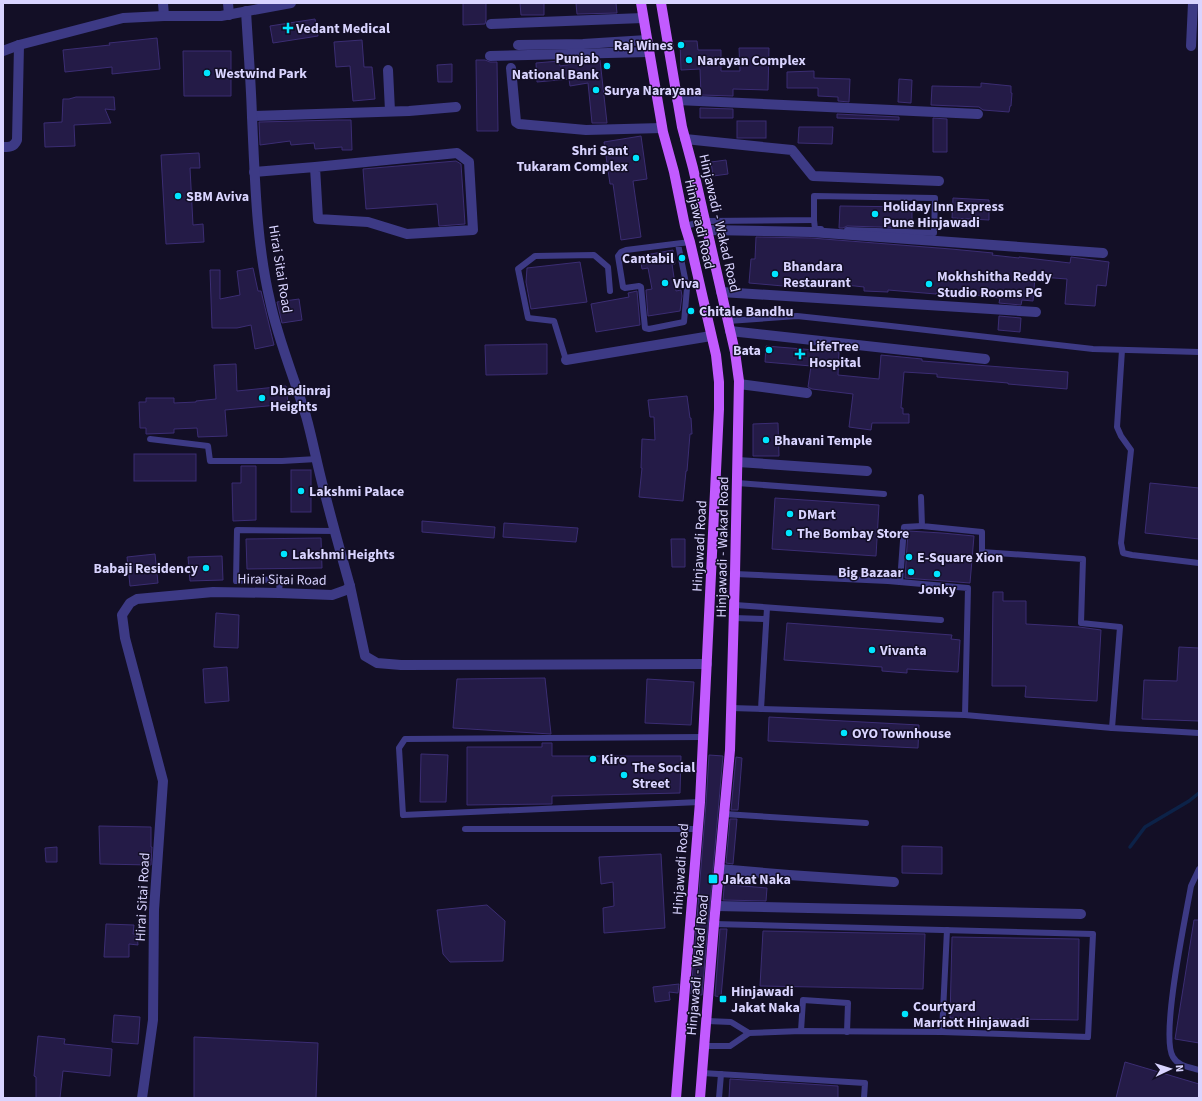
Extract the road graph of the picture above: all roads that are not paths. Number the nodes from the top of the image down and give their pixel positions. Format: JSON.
{"nodes":[{"id":1,"x":163,"y":3,"type":"edge"},
{"id":2,"x":228,"y":3,"type":"edge"},
{"id":3,"x":291,"y":3,"type":"edge"},
{"id":4,"x":641,"y":3,"type":"edge"},
{"id":5,"x":661,"y":3,"type":"edge"},
{"id":6,"x":1193,"y":3,"type":"edge"},
{"id":7,"x":246,"y":11,"type":"junction"},
{"id":8,"x":229,"y":15,"type":"junction"},
{"id":9,"x":164,"y":16,"type":"junction"},
{"id":10,"x":643,"y":18,"type":"junction"},
{"id":11,"x":491,"y":24,"type":"dead end"},
{"id":12,"x":1195,"y":33,"type":"edge"},
{"id":13,"x":647,"y":40,"type":"junction"},
{"id":14,"x":18,"y":45,"type":"junction"},
{"id":15,"x":518,"y":45,"type":"dead end"},
{"id":16,"x":1191,"y":46,"type":"dead end"},
{"id":17,"x":3,"y":51,"type":"edge"},
{"id":18,"x":649,"y":52,"type":"junction"},
{"id":19,"x":490,"y":56,"type":"dead end"},
{"id":20,"x":511,"y":68,"type":"dead end"},
{"id":21,"x":388,"y":70,"type":"dead end"},
{"id":22,"x":677,"y":100,"type":"junction"},
{"id":23,"x":456,"y":107,"type":"dead end"},
{"id":24,"x":390,"y":111,"type":"junction"},
{"id":25,"x":978,"y":114,"type":"dead end"},
{"id":26,"x":252,"y":116,"type":"junction"},
{"id":27,"x":662,"y":128,"type":"junction"},
{"id":28,"x":685,"y":139,"type":"junction"},
{"id":29,"x":3,"y":147,"type":"edge"},
{"id":30,"x":315,"y":167,"type":"junction"},
{"id":31,"x":254,"y":172,"type":"junction"},
{"id":32,"x":940,"y":181,"type":"dead end"},
{"id":33,"x":814,"y":220,"type":"junction"},
{"id":34,"x":685,"y":226,"type":"junction"},
{"id":35,"x":706,"y":226,"type":"junction"},
{"id":36,"x":690,"y":242,"type":"junction"},
{"id":37,"x":678,"y":244,"type":"junction"},
{"id":38,"x":1103,"y":253,"type":"dead end"},
{"id":39,"x":610,"y":291,"type":"dead end"},
{"id":40,"x":721,"y":292,"type":"junction"},
{"id":41,"x":1036,"y":312,"type":"dead end"},
{"id":42,"x":729,"y":326,"type":"junction"},
{"id":43,"x":711,"y":336,"type":"junction"},
{"id":44,"x":1122,"y":350,"type":"junction"},
{"id":45,"x":1199,"y":352,"type":"edge"},
{"id":46,"x":985,"y":359,"type":"dead end"},
{"id":47,"x":566,"y":360,"type":"joint"},
{"id":48,"x":739,"y":384,"type":"junction"},
{"id":49,"x":807,"y":393,"type":"dead end"},
{"id":50,"x":150,"y":439,"type":"dead end"},
{"id":51,"x":317,"y":459,"type":"junction"},
{"id":52,"x":738,"y":462,"type":"junction"},
{"id":53,"x":867,"y":471,"type":"dead end"},
{"id":54,"x":737,"y":483,"type":"junction"},
{"id":55,"x":884,"y":494,"type":"dead end"},
{"id":56,"x":921,"y":497,"type":"dead end"},
{"id":57,"x":922,"y":526,"type":"junction"},
{"id":58,"x":335,"y":531,"type":"junction"},
{"id":59,"x":1199,"y":563,"type":"edge"},
{"id":60,"x":735,"y":574,"type":"junction"},
{"id":61,"x":900,"y":582,"type":"junction"},
{"id":62,"x":350,"y":586,"type":"junction"},
{"id":63,"x":280,"y":592,"type":"junction"},
{"id":64,"x":734,"y":605,"type":"junction"},
{"id":65,"x":767,"y":608,"type":"junction"},
{"id":66,"x":734,"y":618,"type":"junction"},
{"id":67,"x":766,"y":619,"type":"junction"},
{"id":68,"x":941,"y":620,"type":"dead end"},
{"id":69,"x":707,"y":664,"type":"junction"},
{"id":70,"x":731,"y":708,"type":"junction"},
{"id":71,"x":761,"y":709,"type":"junction"},
{"id":72,"x":965,"y":716,"type":"junction"},
{"id":73,"x":1112,"y":728,"type":"junction"},
{"id":74,"x":1199,"y":733,"type":"edge"},
{"id":75,"x":703,"y":737,"type":"junction"},
{"id":76,"x":700,"y":802,"type":"junction"},
{"id":77,"x":724,"y":814,"type":"junction"},
{"id":78,"x":866,"y":823,"type":"dead end"},
{"id":79,"x":465,"y":828,"type":"dead end"},
{"id":80,"x":698,"y":829,"type":"junction"},
{"id":81,"x":719,"y":869,"type":"junction"},
{"id":82,"x":1199,"y":869,"type":"edge"},
{"id":83,"x":894,"y":882,"type":"dead end"},
{"id":84,"x":716,"y":906,"type":"junction"},
{"id":85,"x":1081,"y":914,"type":"dead end"},
{"id":86,"x":714,"y":924,"type":"junction"},
{"id":87,"x":947,"y":930,"type":"junction"},
{"id":88,"x":707,"y":1021,"type":"junction"},
{"id":89,"x":802,"y":1031,"type":"junction"},
{"id":90,"x":847,"y":1032,"type":"junction"},
{"id":91,"x":942,"y":1032,"type":"junction"},
{"id":92,"x":749,"y":1033,"type":"junction"},
{"id":93,"x":705,"y":1046,"type":"junction"},
{"id":94,"x":1199,"y":1070,"type":"edge"},
{"id":95,"x":702,"y":1073,"type":"junction"},
{"id":96,"x":721,"y":1074,"type":"junction"},
{"id":97,"x":142,"y":1098,"type":"edge"},
{"id":98,"x":676,"y":1098,"type":"edge"},
{"id":99,"x":700,"y":1098,"type":"edge"},
{"id":100,"x":719,"y":1098,"type":"edge"},
{"id":101,"x":864,"y":1098,"type":"edge"}],
"edges":[{"from":1,"to":9,"type":"street"},
{"from":2,"to":8,"type":"street"},
{"from":3,"to":7,"type":"street"},
{"from":4,"to":10,"type":"main road","name":"Hinjawadi Road"},
{"from":5,"to":22,"type":"main road","name":"Hinjawadi - Wakad Road"},
{"from":6,"to":12,"type":"street"},
{"from":7,"to":8,"type":"street"},
{"from":7,"to":26,"type":"street","name":"Hirai Sitai Road"},
{"from":8,"to":9,"type":"street"},
{"from":9,"to":14,"type":"street"},
{"from":10,"to":11,"type":"street"},
{"from":10,"to":13,"type":"main road","name":"Hinjawadi Road"},
{"from":12,"to":16,"type":"street"},
{"from":13,"to":15,"type":"street"},
{"from":13,"to":18,"type":"main road","name":"Hinjawadi Road"},
{"from":14,"to":17,"type":"street"},
{"from":14,"to":29,"type":"street"},
{"from":18,"to":19,"type":"street"},
{"from":18,"to":27,"type":"main road","name":"Hinjawadi Road"},
{"from":20,"to":27,"type":"street"},
{"from":21,"to":24,"type":"street"},
{"from":22,"to":25,"type":"street"},
{"from":22,"to":28,"type":"main road","name":"Hinjawadi - Wakad Road"},
{"from":23,"to":24,"type":"street"},
{"from":24,"to":26,"type":"street"},
{"from":26,"to":31,"type":"street","name":"Hirai Sitai Road"},
{"from":27,"to":34,"type":"main road","name":"Hinjawadi Road"},
{"from":28,"to":32,"type":"street"},
{"from":28,"to":35,"type":"main road","name":"Hinjawadi - Wakad Road"},
{"from":30,"to":30,"type":"street"},
{"from":30,"to":31,"type":"street"},
{"from":31,"to":51,"type":"street","name":"Hirai Sitai Road"},
{"from":33,"to":33,"type":"lane"},
{"from":33,"to":35,"type":"lane"},
{"from":34,"to":35,"type":"lane"},
{"from":34,"to":36,"type":"main road","name":"Hinjawadi Road"},
{"from":35,"to":38,"type":"street"},
{"from":35,"to":40,"type":"main road","name":"Hinjawadi - Wakad Road"},
{"from":36,"to":37,"type":"lane"},
{"from":36,"to":43,"type":"main road","name":"Hinjawadi Road"},
{"from":37,"to":37,"type":"lane"},
{"from":39,"to":47,"type":"lane"},
{"from":40,"to":41,"type":"street"},
{"from":40,"to":42,"type":"main road","name":"Hinjawadi - Wakad Road"},
{"from":42,"to":44,"type":"lane"},
{"from":42,"to":46,"type":"street"},
{"from":42,"to":48,"type":"main road","name":"Hinjawadi - Wakad Road"},
{"from":43,"to":47,"type":"street"},
{"from":43,"to":69,"type":"main road","name":"Hinjawadi Road"},
{"from":44,"to":45,"type":"lane"},
{"from":44,"to":59,"type":"lane"},
{"from":48,"to":49,"type":"street"},
{"from":48,"to":52,"type":"main road","name":"Hinjawadi - Wakad Road"},
{"from":50,"to":51,"type":"lane"},
{"from":51,"to":58,"type":"street","name":"Hirai Sitai Road"},
{"from":52,"to":53,"type":"street"},
{"from":52,"to":54,"type":"main road","name":"Hinjawadi - Wakad Road"},
{"from":54,"to":55,"type":"lane"},
{"from":54,"to":60,"type":"main road","name":"Hinjawadi - Wakad Road"},
{"from":56,"to":57,"type":"lane"},
{"from":57,"to":61,"type":"lane"},
{"from":57,"to":73,"type":"lane"},
{"from":58,"to":62,"type":"street","name":"Hirai Sitai Road"},
{"from":58,"to":63,"type":"lane"},
{"from":60,"to":61,"type":"lane"},
{"from":60,"to":64,"type":"main road","name":"Hinjawadi - Wakad Road"},
{"from":61,"to":72,"type":"lane"},
{"from":62,"to":63,"type":"street","name":"Hirai Sitai Road"},
{"from":62,"to":69,"type":"street"},
{"from":63,"to":97,"type":"street","name":"Hirai Sitai Road"},
{"from":64,"to":65,"type":"lane"},
{"from":64,"to":66,"type":"main road","name":"Hinjawadi - Wakad Road"},
{"from":65,"to":67,"type":"lane"},
{"from":65,"to":68,"type":"lane"},
{"from":66,"to":67,"type":"lane"},
{"from":66,"to":70,"type":"main road","name":"Hinjawadi - Wakad Road"},
{"from":67,"to":71,"type":"lane"},
{"from":69,"to":75,"type":"main road","name":"Hinjawadi Road"},
{"from":70,"to":71,"type":"lane"},
{"from":70,"to":77,"type":"main road","name":"Hinjawadi - Wakad Road"},
{"from":71,"to":72,"type":"lane"},
{"from":72,"to":73,"type":"lane"},
{"from":73,"to":74,"type":"lane"},
{"from":75,"to":76,"type":"main road","name":"Hinjawadi Road"},
{"from":75,"to":76,"type":"lane"},
{"from":76,"to":80,"type":"main road","name":"Hinjawadi Road"},
{"from":77,"to":78,"type":"lane"},
{"from":77,"to":81,"type":"main road","name":"Hinjawadi - Wakad Road"},
{"from":79,"to":80,"type":"lane"},
{"from":80,"to":98,"type":"main road","name":"Hinjawadi Road"},
{"from":81,"to":83,"type":"street"},
{"from":81,"to":84,"type":"main road","name":"Hinjawadi - Wakad Road"},
{"from":82,"to":94,"type":"lane"},
{"from":84,"to":85,"type":"street"},
{"from":84,"to":86,"type":"main road","name":"Hinjawadi - Wakad Road"},
{"from":86,"to":87,"type":"lane"},
{"from":86,"to":88,"type":"main road","name":"Hinjawadi - Wakad Road"},
{"from":87,"to":91,"type":"lane"},
{"from":87,"to":91,"type":"lane"},
{"from":88,"to":92,"type":"lane"},
{"from":88,"to":93,"type":"main road","name":"Hinjawadi - Wakad Road"},
{"from":89,"to":90,"type":"lane"},
{"from":89,"to":90,"type":"lane"},
{"from":89,"to":92,"type":"lane"},
{"from":90,"to":91,"type":"lane"},
{"from":92,"to":93,"type":"lane"},
{"from":93,"to":95,"type":"main road","name":"Hinjawadi - Wakad Road"},
{"from":95,"to":96,"type":"lane"},
{"from":95,"to":99,"type":"main road","name":"Hinjawadi - Wakad Road"},
{"from":96,"to":100,"type":"lane"},
{"from":96,"to":101,"type":"lane"}]}
